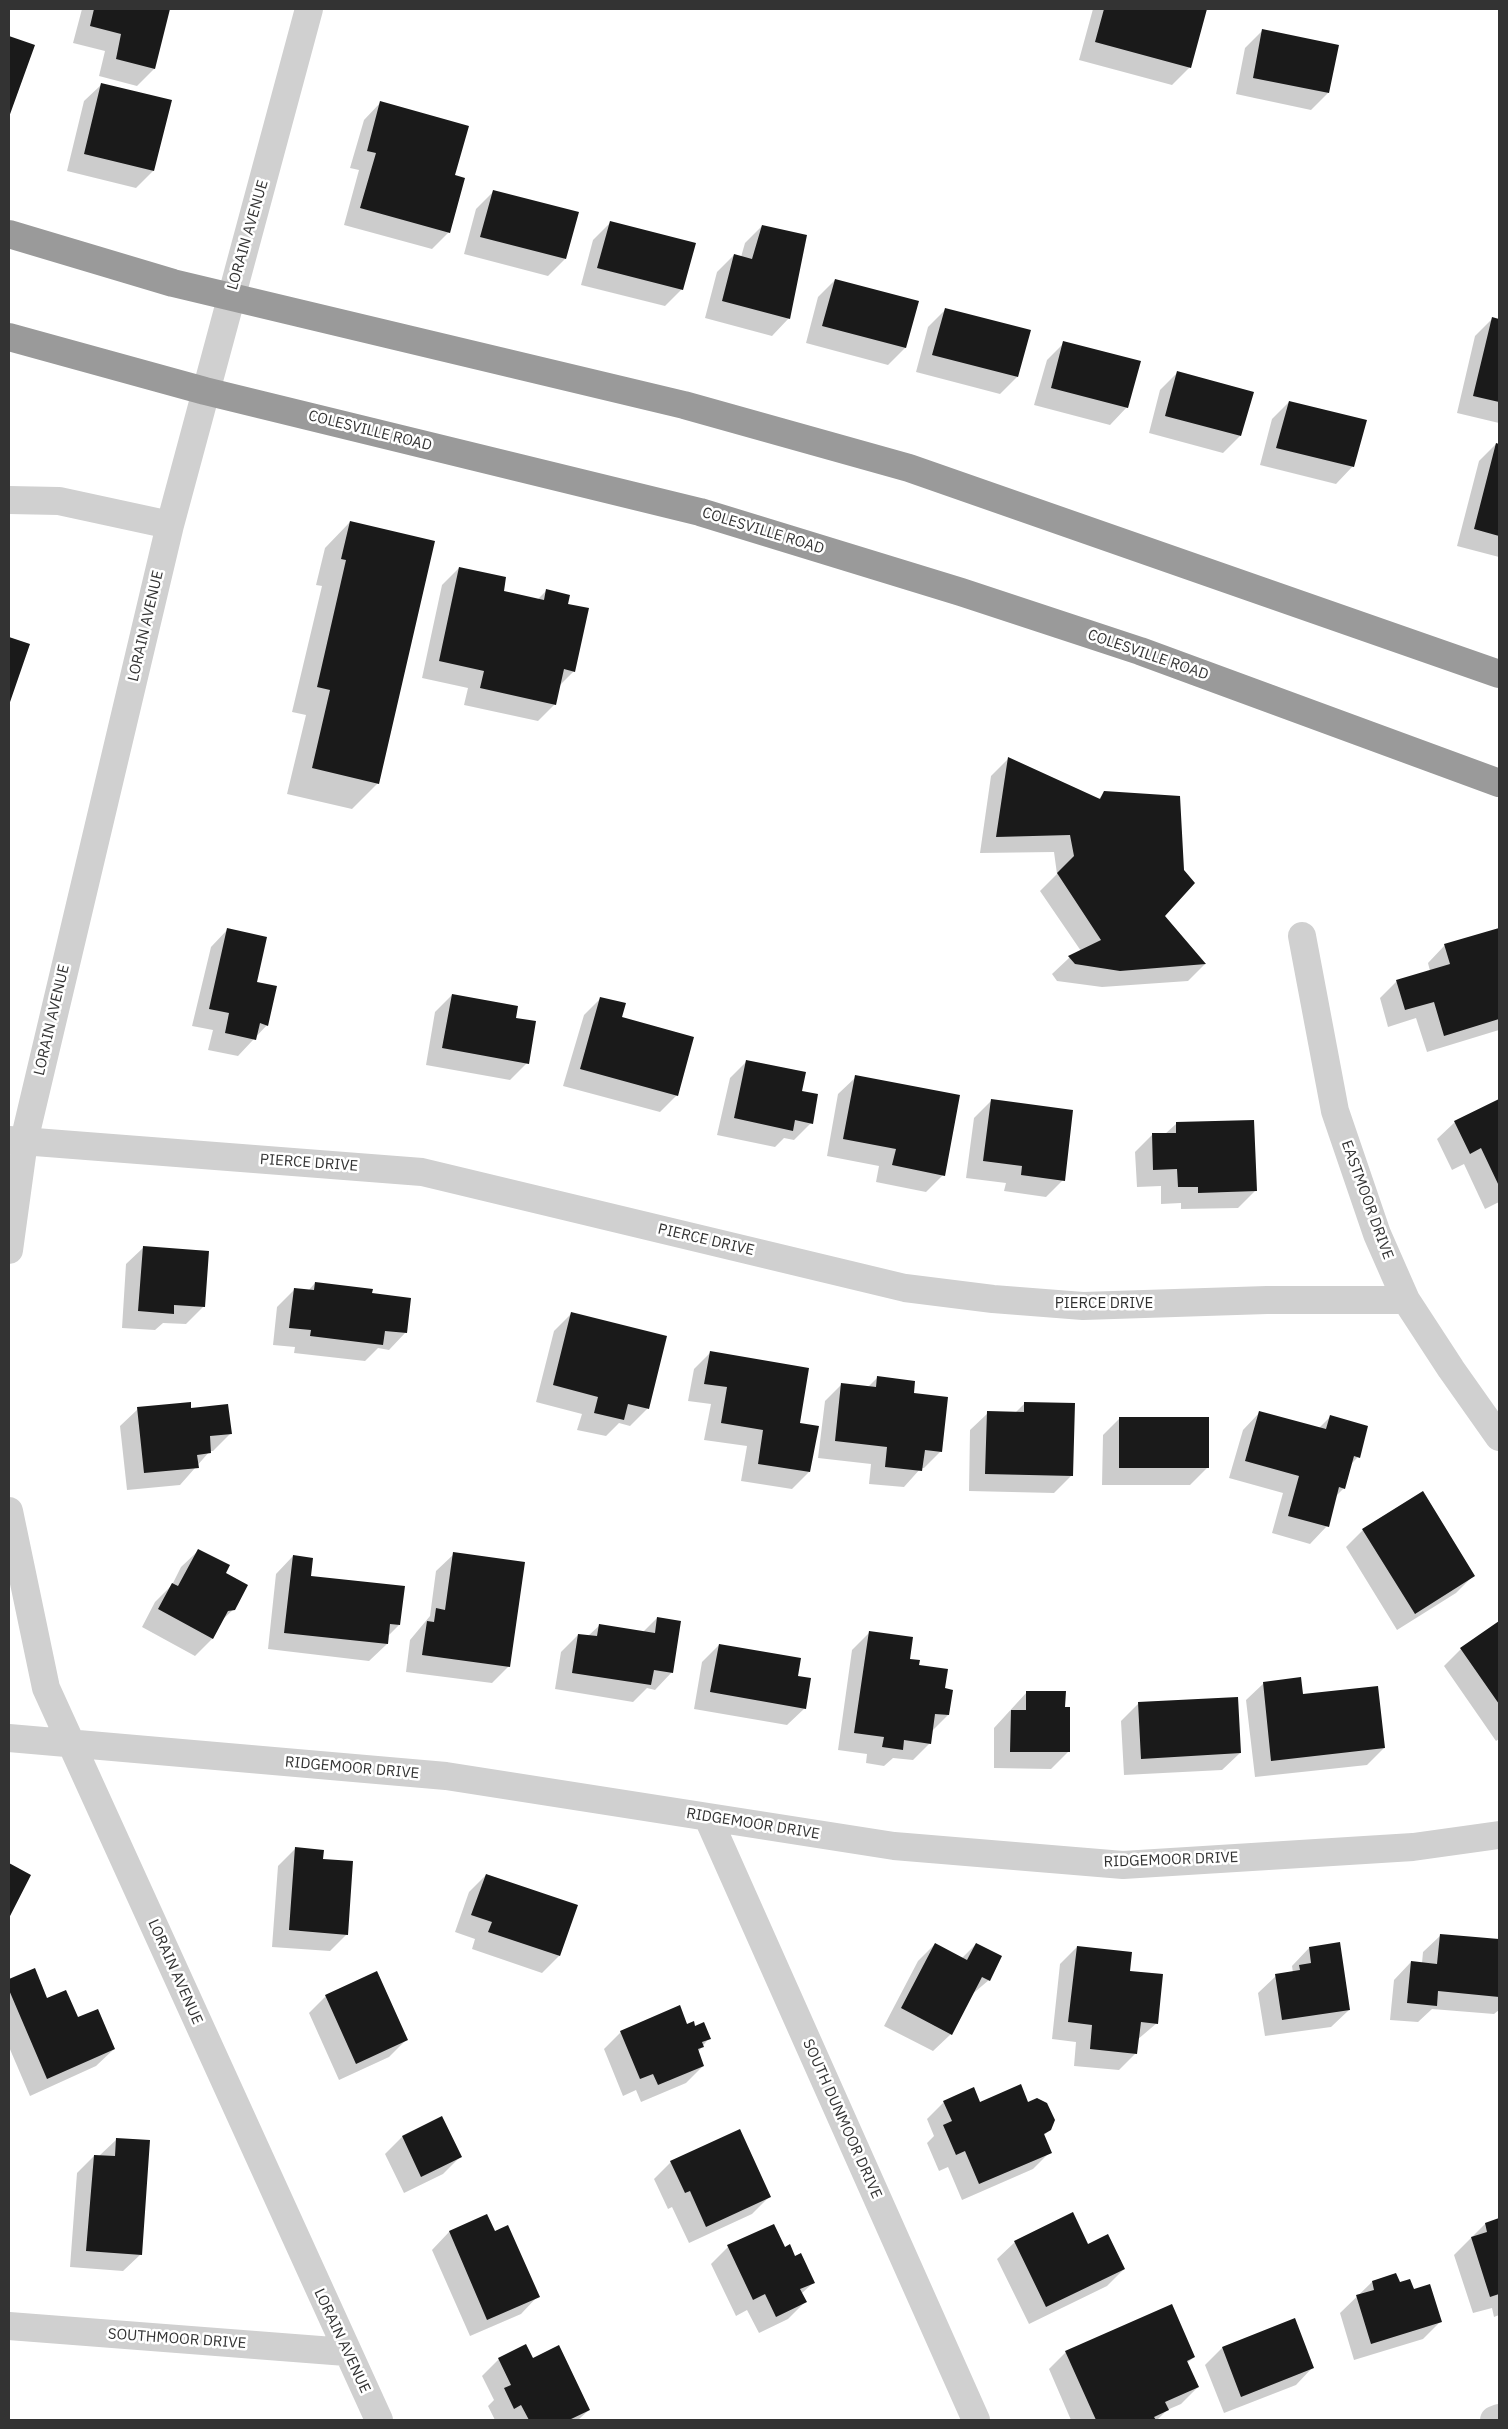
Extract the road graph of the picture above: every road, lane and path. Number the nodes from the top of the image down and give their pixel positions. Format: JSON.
{"nodes":[{"id":1,"x":309,"y":9,"type":"edge"},
{"id":2,"x":9,"y":234,"type":"edge"},
{"id":3,"x":231,"y":295,"type":"junction"},
{"id":4,"x":9,"y":337,"type":"edge"},
{"id":5,"x":205,"y":391,"type":"junction"},
{"id":6,"x":9,"y":500,"type":"edge"},
{"id":7,"x":170,"y":525,"type":"junction"},
{"id":8,"x":1499,"y":674,"type":"edge"},
{"id":9,"x":1499,"y":783,"type":"edge"},
{"id":10,"x":1302,"y":936,"type":"dead end"},
{"id":11,"x":16,"y":1140,"type":"edge"},
{"id":12,"x":9,"y":1250,"type":"edge"},
{"id":13,"x":1406,"y":1300,"type":"junction"},
{"id":14,"x":1499,"y":1437,"type":"edge"},
{"id":15,"x":9,"y":1511,"type":"edge"},
{"id":16,"x":9,"y":1738,"type":"edge"},
{"id":17,"x":72,"y":1744,"type":"junction"},
{"id":18,"x":708,"y":1818,"type":"junction"},
{"id":19,"x":1499,"y":1835,"type":"edge"},
{"id":20,"x":9,"y":2326,"type":"edge"},
{"id":21,"x":346,"y":2352,"type":"junction"},
{"id":22,"x":1499,"y":2418,"type":"edge"},
{"id":23,"x":379,"y":2420,"type":"edge"},
{"id":24,"x":976,"y":2420,"type":"edge"},
{"id":25,"x":1494,"y":2420,"type":"edge"}],
"edges":[{"from":1,"to":3,"type":"street","name":"LORAIN AVENUE"},
{"from":2,"to":3,"type":"highway"},
{"from":3,"to":5,"type":"street","name":"LORAIN AVENUE"},
{"from":3,"to":8,"type":"highway"},
{"from":4,"to":5,"type":"highway","name":"COLESVILLE ROAD"},
{"from":5,"to":7,"type":"street","name":"LORAIN AVENUE"},
{"from":5,"to":9,"type":"highway","name":"COLESVILLE ROAD"},
{"from":6,"to":7,"type":"street"},
{"from":7,"to":11,"type":"street","name":"LORAIN AVENUE"},
{"from":10,"to":13,"type":"street","name":"EASTMOOR DRIVE"},
{"from":11,"to":12,"type":"street","name":"LORAIN AVENUE"},
{"from":11,"to":13,"type":"street","name":"PIERCE DRIVE"},
{"from":13,"to":14,"type":"street","name":"EASTMOOR DRIVE"},
{"from":15,"to":17,"type":"street","name":"LORAIN AVENUE"},
{"from":16,"to":17,"type":"street","name":"RIDGEMOOR DRIVE"},
{"from":17,"to":18,"type":"street","name":"RIDGEMOOR DRIVE"},
{"from":17,"to":21,"type":"street","name":"LORAIN AVENUE"},
{"from":18,"to":19,"type":"street","name":"RIDGEMOOR DRIVE"},
{"from":18,"to":24,"type":"street","name":"SOUTH DUNMOOR DRIVE"},
{"from":20,"to":21,"type":"street","name":"SOUTHMOOR DRIVE"},
{"from":21,"to":23,"type":"street","name":"LORAIN AVENUE"},
{"from":22,"to":25,"type":"street"}]}
